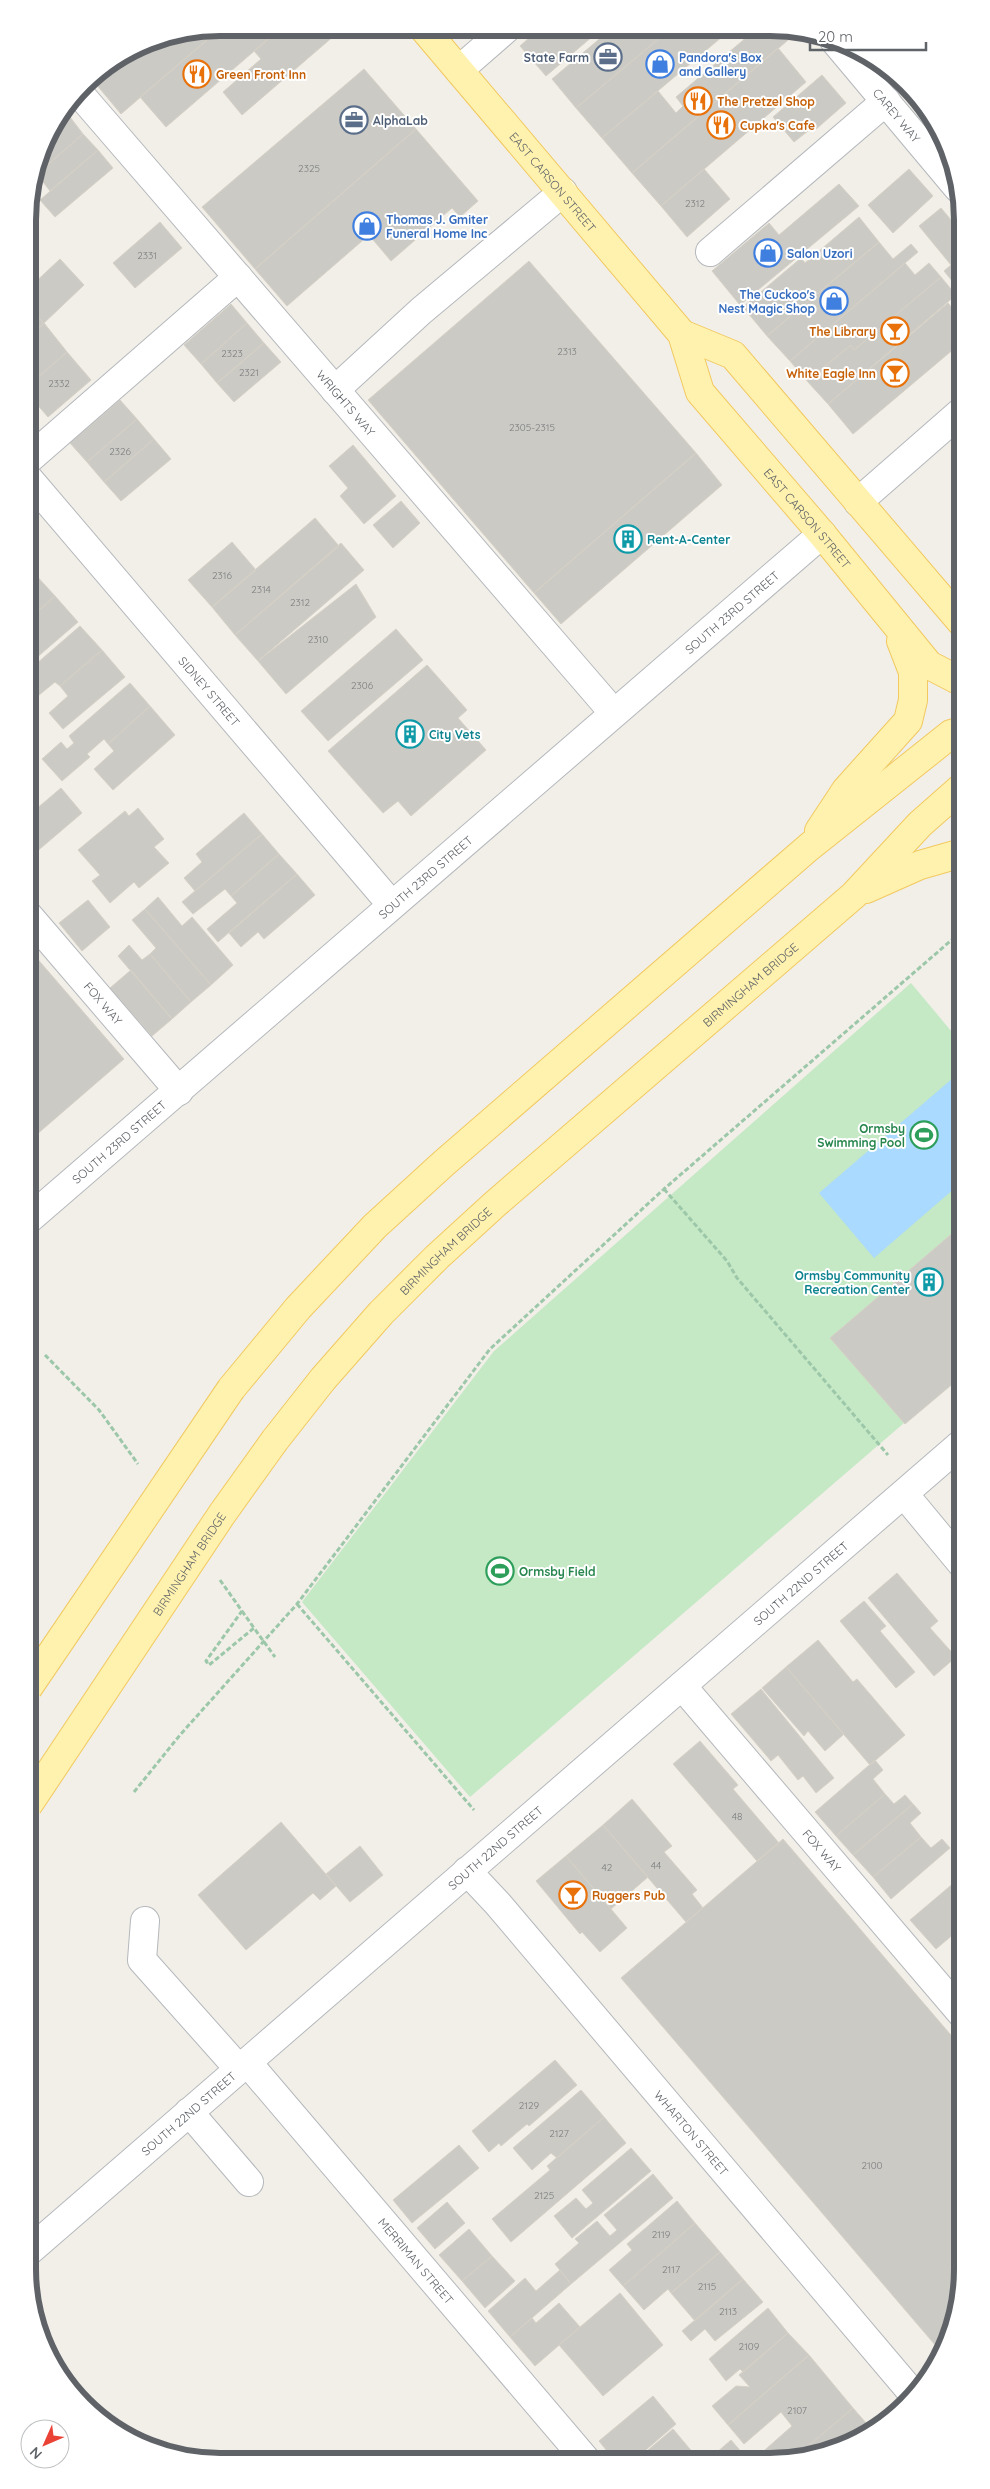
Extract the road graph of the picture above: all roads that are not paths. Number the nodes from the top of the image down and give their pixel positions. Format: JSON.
{"nodes":[{"id":1,"x":430,"y":36,"type":"edge"},
{"id":2,"x":498,"y":36,"type":"edge"},
{"id":3,"x":844,"y":52,"type":"edge"},
{"id":4,"x":459,"y":70,"type":"junction"},
{"id":5,"x":84,"y":97,"type":"edge"},
{"id":6,"x":886,"y":101,"type":"junction"},
{"id":7,"x":948,"y":176,"type":"edge"},
{"id":8,"x":563,"y":192,"type":"junction"},
{"id":9,"x":710,"y":252,"type":"dead end"},
{"id":10,"x":238,"y":277,"type":"junction"},
{"id":11,"x":682,"y":334,"type":"junction"},
{"id":12,"x":335,"y":390,"type":"junction"},
{"id":13,"x":954,"y":418,"type":"edge"},
{"id":14,"x":36,"y":453,"type":"edge"},
{"id":15,"x":36,"y":487,"type":"edge"},
{"id":16,"x":858,"y":502,"type":"junction"},
{"id":17,"x":822,"y":534,"type":"junction"},
{"id":18,"x":954,"y":614,"type":"edge"},
{"id":19,"x":892,"y":618,"type":"junction"},
{"id":20,"x":954,"y":678,"type":"edge"},
{"id":21,"x":613,"y":712,"type":"junction"},
{"id":22,"x":954,"y":733,"type":"edge"},
{"id":23,"x":954,"y":794,"type":"edge"},
{"id":24,"x":809,"y":847,"type":"junction"},
{"id":25,"x":954,"y":855,"type":"edge"},
{"id":26,"x":854,"y":895,"type":"junction"},
{"id":27,"x":391,"y":904,"type":"junction"},
{"id":28,"x":36,"y":924,"type":"edge"},
{"id":29,"x":179,"y":1091,"type":"junction"},
{"id":30,"x":36,"y":1213,"type":"edge"},
{"id":31,"x":954,"y":1450,"type":"edge"},
{"id":32,"x":904,"y":1494,"type":"junction"},
{"id":33,"x":954,"y":1554,"type":"edge"},
{"id":34,"x":36,"y":1676,"type":"edge"},
{"id":35,"x":682,"y":1686,"type":"junction"},
{"id":36,"x":36,"y":1793,"type":"edge"},
{"id":37,"x":467,"y":1871,"type":"junction"},
{"id":38,"x":145,"y":1921,"type":"dead end"},
{"id":39,"x":954,"y":2005,"type":"edge"},
{"id":40,"x":243,"y":2066,"type":"junction"},
{"id":41,"x":189,"y":2112,"type":"junction"},
{"id":42,"x":249,"y":2182,"type":"dead end"},
{"id":43,"x":36,"y":2245,"type":"edge"},
{"id":44,"x":909,"y":2389,"type":"edge"},
{"id":45,"x":580,"y":2453,"type":"edge"}],
"edges":[{"from":1,"to":4,"type":"main road","name":"EAST CARSON STREET"},
{"from":2,"to":4,"type":"street"},
{"from":3,"to":6,"type":"street","name":"CAREY WAY"},
{"from":4,"to":8,"type":"main road","name":"EAST CARSON STREET"},
{"from":5,"to":10,"type":"street","name":"WRIGHTS WAY"},
{"from":6,"to":7,"type":"street","name":"CAREY WAY"},
{"from":6,"to":9,"type":"street"},
{"from":8,"to":11,"type":"main road","name":"EAST CARSON STREET"},
{"from":8,"to":12,"type":"street"},
{"from":10,"to":12,"type":"street","name":"WRIGHTS WAY"},
{"from":10,"to":14,"type":"street"},
{"from":11,"to":16,"type":"main road","name":"EAST CARSON STREET"},
{"from":11,"to":17,"type":"main road","name":"EAST CARSON STREET"},
{"from":12,"to":21,"type":"street","name":"WRIGHTS WAY"},
{"from":13,"to":16,"type":"street"},
{"from":15,"to":27,"type":"street","name":"SIDNEY STREET"},
{"from":16,"to":18,"type":"main road","name":"EAST CARSON STREET"},
{"from":17,"to":19,"type":"main road","name":"EAST CARSON STREET"},
{"from":17,"to":21,"type":"street","name":"SOUTH 23RD STREET"},
{"from":19,"to":20,"type":"main road","name":"EAST CARSON STREET"},
{"from":19,"to":24,"type":"main road"},
{"from":21,"to":27,"type":"street","name":"SOUTH 23RD STREET"},
{"from":22,"to":24,"type":"main road"},
{"from":23,"to":26,"type":"main road","name":"BIRMINGHAM BRIDGE"},
{"from":24,"to":34,"type":"main road","bridge":true},
{"from":25,"to":26,"type":"main road"},
{"from":26,"to":36,"type":"main road","name":"BIRMINGHAM BRIDGE","bridge":true},
{"from":27,"to":29,"type":"street","name":"SOUTH 23RD STREET"},
{"from":28,"to":29,"type":"street","name":"FOX WAY"},
{"from":29,"to":30,"type":"street","name":"SOUTH 23RD STREET"},
{"from":31,"to":32,"type":"street","name":"SOUTH 22ND STREET"},
{"from":32,"to":33,"type":"street"},
{"from":32,"to":35,"type":"street","name":"SOUTH 22ND STREET"},
{"from":35,"to":37,"type":"street","name":"SOUTH 22ND STREET"},
{"from":35,"to":39,"type":"street","name":"FOX WAY"},
{"from":37,"to":40,"type":"street","name":"SOUTH 22ND STREET"},
{"from":37,"to":44,"type":"street","name":"WHARTON STREET"},
{"from":38,"to":40,"type":"street","name":"MERRIMAN STREET"},
{"from":40,"to":41,"type":"street","name":"SOUTH 22ND STREET"},
{"from":40,"to":45,"type":"street","name":"MERRIMAN STREET"},
{"from":41,"to":42,"type":"street"},
{"from":41,"to":43,"type":"street","name":"SOUTH 22ND STREET"}]}
